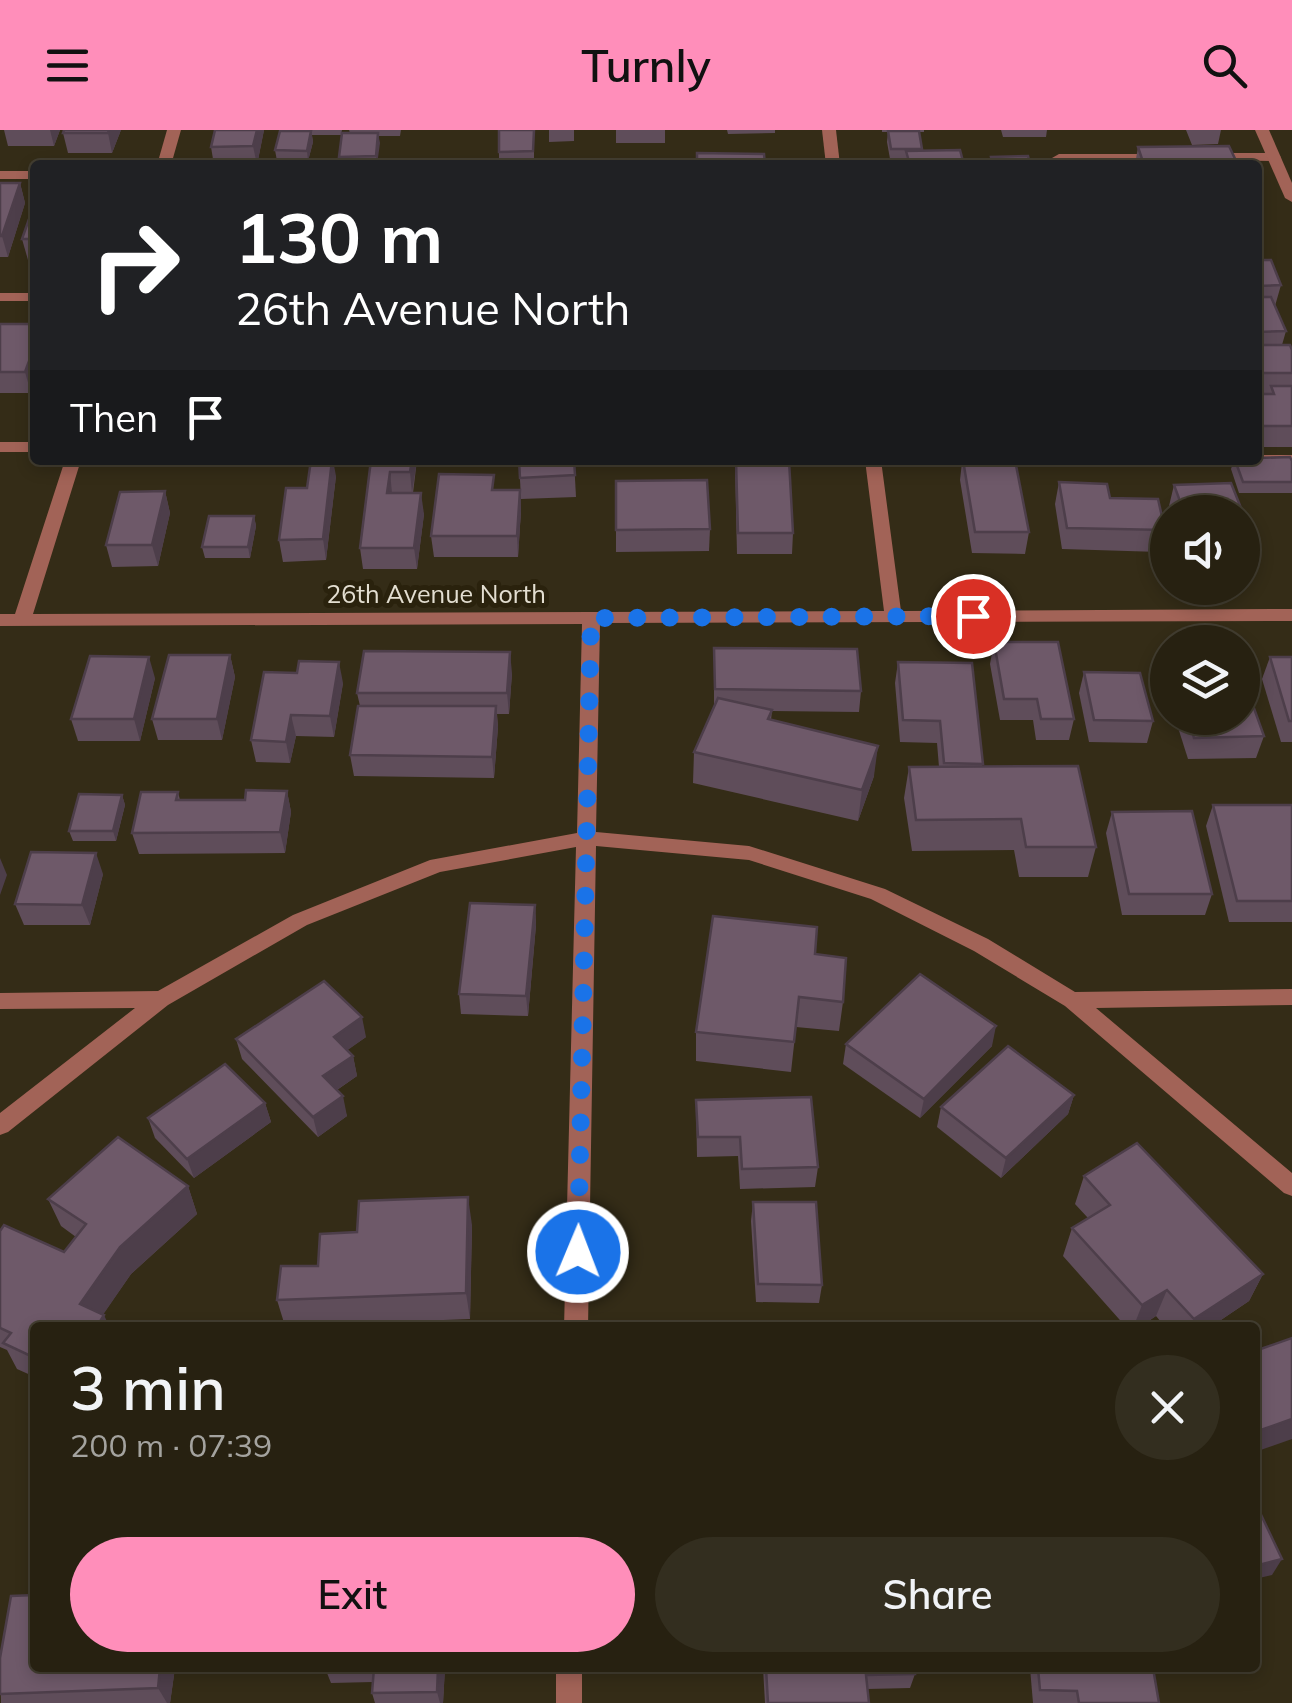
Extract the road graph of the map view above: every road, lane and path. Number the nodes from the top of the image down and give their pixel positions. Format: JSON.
{"nodes":[{"id":1,"x":174,"y":130,"type":"edge"},
{"id":2,"x":829,"y":130,"type":"edge"},
{"id":3,"x":1262,"y":130,"type":"edge"},
{"id":4,"x":1274,"y":157,"type":"junction"},
{"id":5,"x":1176,"y":158,"type":"edge"},
{"id":6,"x":1196,"y":158,"type":"edge"},
{"id":7,"x":165,"y":160,"type":"edge"},
{"id":8,"x":833,"y":160,"type":"edge"},
{"id":9,"x":1060,"y":160,"type":"edge"},
{"id":10,"x":0,"y":175,"type":"edge"},
{"id":11,"x":30,"y":175,"type":"edge"},
{"id":12,"x":1292,"y":198,"type":"edge"},
{"id":13,"x":0,"y":297,"type":"edge"},
{"id":14,"x":30,"y":297,"type":"edge"},
{"id":15,"x":30,"y":447,"type":"edge"},
{"id":16,"x":0,"y":448,"type":"edge"},
{"id":17,"x":1262,"y":460,"type":"edge"},
{"id":18,"x":1292,"y":460,"type":"edge"},
{"id":19,"x":71,"y":465,"type":"edge"},
{"id":20,"x":873,"y":465,"type":"edge"},
{"id":21,"x":1292,"y":615,"type":"edge"},
{"id":22,"x":893,"y":616,"type":"junction"},
{"id":23,"x":591,"y":618,"type":"junction"},
{"id":24,"x":0,"y":620,"type":"edge"},
{"id":25,"x":22,"y":620,"type":"junction"},
{"id":26,"x":586,"y":838,"type":"junction"},
{"id":27,"x":1292,"y":997,"type":"edge"},
{"id":28,"x":160,"y":998,"type":"junction"},
{"id":29,"x":1072,"y":1000,"type":"junction"},
{"id":30,"x":0,"y":1001,"type":"edge"},
{"id":31,"x":0,"y":1126,"type":"edge"},
{"id":32,"x":1292,"y":1186,"type":"edge"},
{"id":33,"x":576,"y":1322,"type":"edge"},
{"id":34,"x":570,"y":1672,"type":"edge"},
{"id":35,"x":569,"y":1703,"type":"edge"}],
"edges":[{"from":1,"to":7,"type":"street"},
{"from":2,"to":8,"type":"street"},
{"from":3,"to":4,"type":"street"},
{"from":4,"to":6,"type":"street"},
{"from":4,"to":12,"type":"street"},
{"from":5,"to":9,"type":"street"},
{"from":10,"to":11,"type":"street"},
{"from":13,"to":14,"type":"street"},
{"from":15,"to":16,"type":"street"},
{"from":17,"to":18,"type":"street"},
{"from":19,"to":25,"type":"street"},
{"from":20,"to":22,"type":"street"},
{"from":21,"to":22,"type":"street","name":"26th Avenue North"},
{"from":22,"to":23,"type":"street","name":"26th Avenue North"},
{"from":23,"to":25,"type":"street","name":"26th Avenue North"},
{"from":23,"to":26,"type":"street"},
{"from":24,"to":25,"type":"street","name":"26th Avenue North"},
{"from":26,"to":28,"type":"street"},
{"from":26,"to":29,"type":"street"},
{"from":26,"to":33,"type":"street"},
{"from":27,"to":29,"type":"street"},
{"from":28,"to":30,"type":"street"},
{"from":28,"to":31,"type":"street"},
{"from":29,"to":32,"type":"street"},
{"from":34,"to":35,"type":"street"}]}
